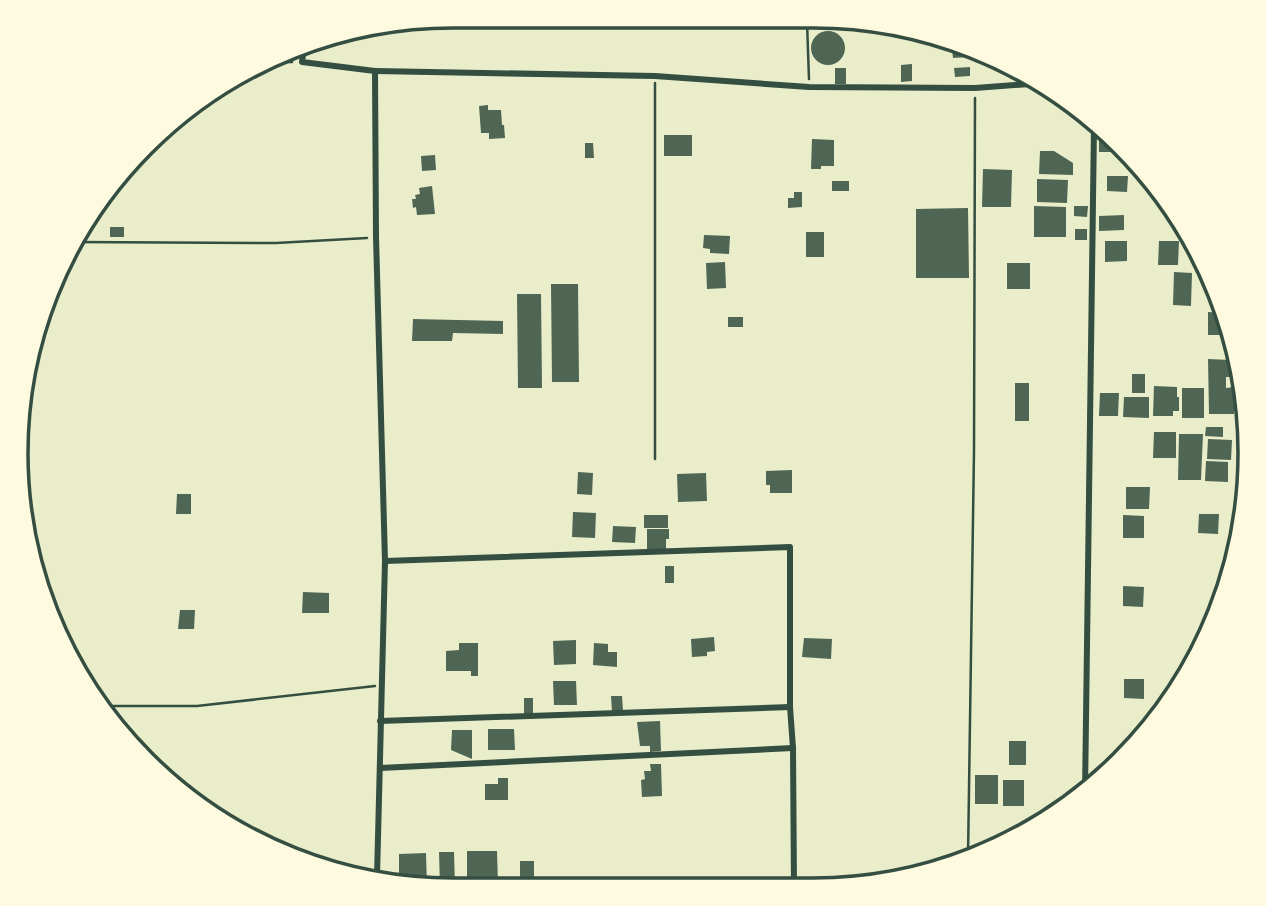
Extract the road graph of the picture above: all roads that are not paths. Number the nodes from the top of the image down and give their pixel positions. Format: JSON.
{"nodes":[{"id":1,"x":303,"y":56,"type":"edge"},
{"id":2,"x":375,"y":71,"type":"junction"},
{"id":3,"x":1025,"y":84,"type":"edge"},
{"id":4,"x":1094,"y":134,"type":"edge"},
{"id":5,"x":384,"y":561,"type":"junction"},
{"id":6,"x":790,"y":707,"type":"junction"},
{"id":7,"x":380,"y":721,"type":"junction"},
{"id":8,"x":793,"y":748,"type":"junction"},
{"id":9,"x":380,"y":768,"type":"junction"},
{"id":10,"x":1085,"y":779,"type":"edge"},
{"id":11,"x":377,"y":871,"type":"edge"},
{"id":12,"x":794,"y":878,"type":"edge"}],
"edges":[{"from":1,"to":2,"type":"street"},
{"from":2,"to":3,"type":"street"},
{"from":2,"to":5,"type":"street"},
{"from":4,"to":10,"type":"street"},
{"from":5,"to":6,"type":"street"},
{"from":5,"to":7,"type":"street"},
{"from":6,"to":7,"type":"street"},
{"from":6,"to":8,"type":"street"},
{"from":7,"to":9,"type":"street"},
{"from":8,"to":9,"type":"street"},
{"from":8,"to":12,"type":"street"},
{"from":9,"to":11,"type":"street"}]}
